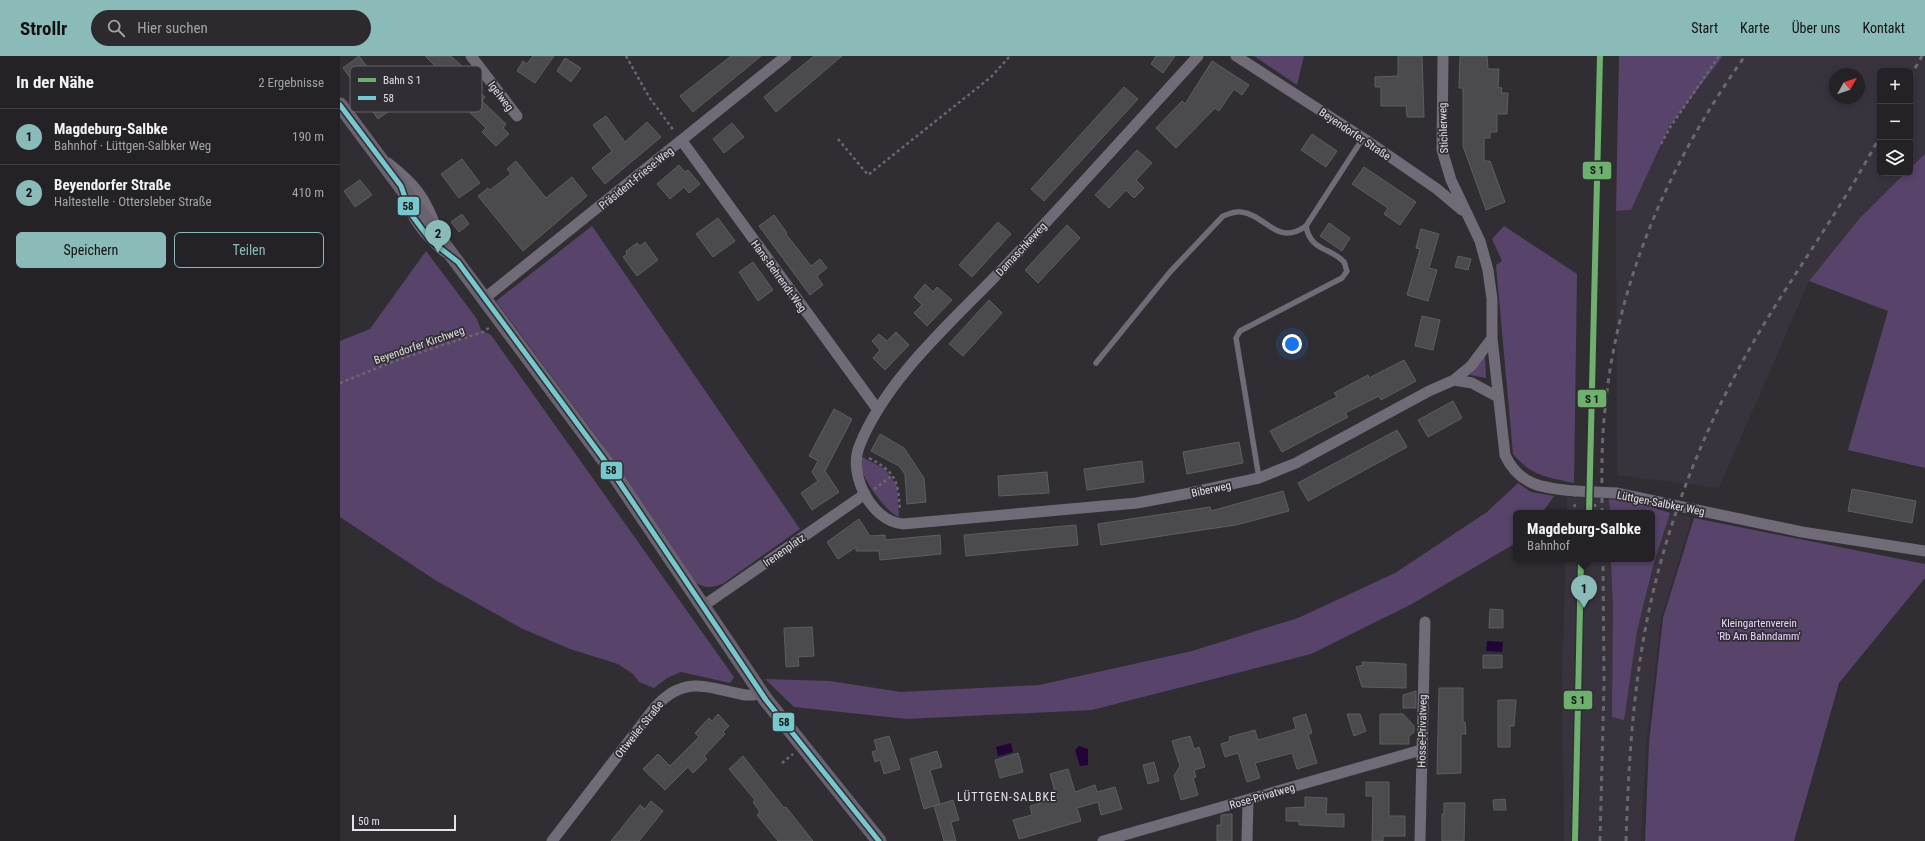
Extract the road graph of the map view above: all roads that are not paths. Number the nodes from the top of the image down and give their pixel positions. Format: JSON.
{"nodes":[{"id":1,"x":471,"y":56,"type":"edge"},
{"id":2,"x":786,"y":56,"type":"edge"},
{"id":3,"x":1198,"y":56,"type":"edge"},
{"id":4,"x":1236,"y":56,"type":"edge"},
{"id":5,"x":1443,"y":56,"type":"edge"},
{"id":6,"x":479,"y":66,"type":"edge"},
{"id":7,"x":482,"y":70,"type":"edge"},
{"id":8,"x":340,"y":105,"type":"edge"},
{"id":9,"x":517,"y":116,"type":"dead end"},
{"id":10,"x":1363,"y":138,"type":"junction"},
{"id":11,"x":682,"y":141,"type":"junction"},
{"id":12,"x":377,"y":155,"type":"junction"},
{"id":13,"x":401,"y":186,"type":"junction"},
{"id":14,"x":1469,"y":218,"type":"junction"},
{"id":15,"x":1306,"y":226,"type":"junction"},
{"id":16,"x":441,"y":240,"type":"junction"},
{"id":17,"x":458,"y":262,"type":"junction"},
{"id":18,"x":485,"y":298,"type":"junction"},
{"id":19,"x":1492,"y":338,"type":"junction"},
{"id":20,"x":1096,"y":363,"type":"dead end"},
{"id":21,"x":1454,"y":380,"type":"junction"},
{"id":22,"x":1498,"y":397,"type":"junction"},
{"id":23,"x":878,"y":410,"type":"junction"},
{"id":24,"x":1259,"y":478,"type":"junction"},
{"id":25,"x":865,"y":494,"type":"junction"},
{"id":26,"x":1925,"y":551,"type":"edge"},
{"id":27,"x":703,"y":606,"type":"junction"},
{"id":28,"x":1425,"y":622,"type":"dead end"},
{"id":29,"x":761,"y":692,"type":"junction"},
{"id":30,"x":1421,"y":750,"type":"junction"},
{"id":31,"x":1248,"y":801,"type":"junction"},
{"id":32,"x":1117,"y":839,"type":"edge"},
{"id":33,"x":552,"y":841,"type":"edge"},
{"id":34,"x":879,"y":841,"type":"edge"},
{"id":35,"x":1103,"y":841,"type":"edge"},
{"id":36,"x":1247,"y":841,"type":"edge"},
{"id":37,"x":1420,"y":841,"type":"edge"}],
"edges":[{"from":1,"to":6,"type":"street","name":"Igelweg"},
{"from":2,"to":11,"type":"street","name":"Präsident-Friese-Weg"},
{"from":3,"to":23,"type":"street","name":"Damaschkeweg"},
{"from":4,"to":10,"type":"street","name":"Beyendorfer Straße"},
{"from":5,"to":14,"type":"street","name":"Stichlerweg"},
{"from":7,"to":9,"type":"street","name":"Igelweg"},
{"from":8,"to":12,"type":"main road"},
{"from":10,"to":14,"type":"street","name":"Beyendorfer Straße"},
{"from":10,"to":15,"type":"lane"},
{"from":11,"to":18,"type":"street","name":"Präsident-Friese-Weg"},
{"from":11,"to":23,"type":"street","name":"Hans-Behrendt-Weg"},
{"from":12,"to":13,"type":"main road"},
{"from":12,"to":16,"type":"street"},
{"from":13,"to":16,"type":"main road"},
{"from":13,"to":17,"type":"street"},
{"from":14,"to":19,"type":"street","name":"Lüttgen-Salbker Weg"},
{"from":15,"to":20,"type":"lane"},
{"from":15,"to":24,"type":"lane"},
{"from":16,"to":17,"type":"main road"},
{"from":17,"to":18,"type":"main road"},
{"from":18,"to":27,"type":"main road"},
{"from":19,"to":21,"type":"street","name":"Biberweg"},
{"from":19,"to":22,"type":"street","name":"Lüttgen-Salbker Weg"},
{"from":21,"to":22,"type":"street"},
{"from":21,"to":24,"type":"street","name":"Biberweg"},
{"from":22,"to":26,"type":"street","name":"Lüttgen-Salbker Weg","bridge":true},
{"from":23,"to":25,"type":"street","name":"Damaschkeweg"},
{"from":24,"to":25,"type":"street","name":"Biberweg"},
{"from":25,"to":27,"type":"street","name":"Irenenplatz"},
{"from":27,"to":29,"type":"main road"},
{"from":28,"to":30,"type":"street","name":"Hosse-Privatweg"},
{"from":29,"to":33,"type":"street","name":"Ottweiler Straße"},
{"from":29,"to":34,"type":"main road"},
{"from":30,"to":31,"type":"street","name":"Rose-Privatweg"},
{"from":30,"to":37,"type":"street","name":"Hosse-Privatweg"},
{"from":31,"to":32,"type":"street","name":"Rose-Privatweg"},
{"from":31,"to":36,"type":"street"},
{"from":32,"to":35,"type":"street","name":"Rose-Privatweg"}]}
